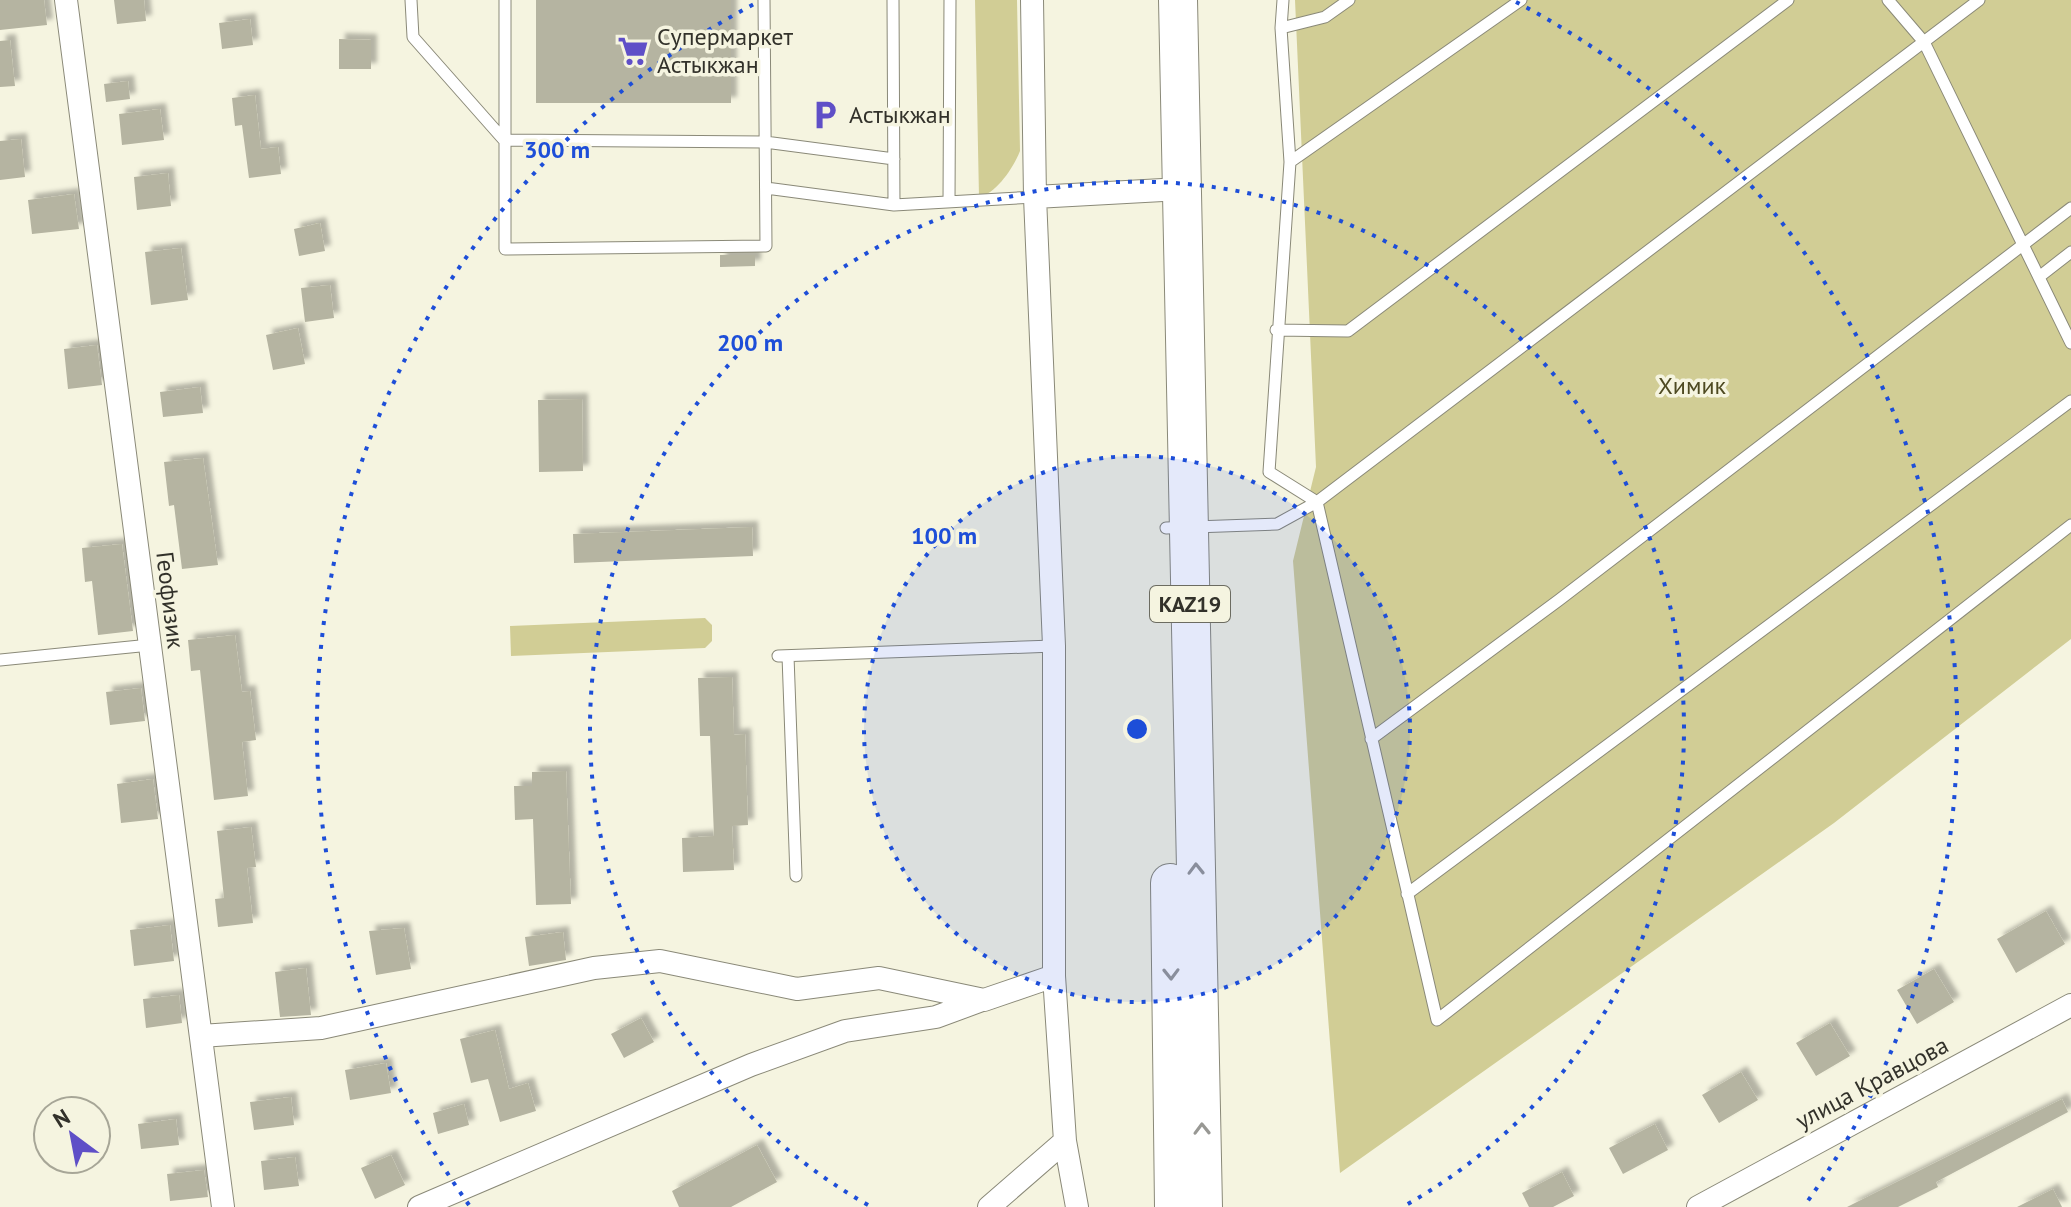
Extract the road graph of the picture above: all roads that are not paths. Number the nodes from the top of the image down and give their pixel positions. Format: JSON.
{"nodes":[{"id":1,"x":66,"y":0,"type":"edge"},
{"id":2,"x":411,"y":0,"type":"edge"},
{"id":3,"x":505,"y":0,"type":"edge"},
{"id":4,"x":764,"y":0,"type":"edge"},
{"id":5,"x":893,"y":0,"type":"edge"},
{"id":6,"x":950,"y":0,"type":"edge"},
{"id":7,"x":1032,"y":0,"type":"edge"},
{"id":8,"x":1156,"y":0,"type":"edge"},
{"id":9,"x":1178,"y":0,"type":"edge"},
{"id":10,"x":1283,"y":0,"type":"edge"},
{"id":11,"x":1349,"y":0,"type":"edge"},
{"id":12,"x":1521,"y":0,"type":"edge"},
{"id":13,"x":1788,"y":0,"type":"edge"},
{"id":14,"x":1888,"y":0,"type":"edge"},
{"id":15,"x":1979,"y":0,"type":"edge"},
{"id":16,"x":1281,"y":28,"type":"junction"},
{"id":17,"x":1924,"y":42,"type":"junction"},
{"id":18,"x":504,"y":140,"type":"junction"},
{"id":19,"x":765,"y":142,"type":"junction"},
{"id":20,"x":894,"y":159,"type":"junction"},
{"id":21,"x":1290,"y":162,"type":"junction"},
{"id":22,"x":766,"y":188,"type":"junction"},
{"id":23,"x":1171,"y":189,"type":"junction"},
{"id":24,"x":1035,"y":197,"type":"junction"},
{"id":25,"x":949,"y":202,"type":"junction"},
{"id":26,"x":894,"y":205,"type":"junction"},
{"id":27,"x":2071,"y":208,"type":"edge"},
{"id":28,"x":2024,"y":245,"type":"junction"},
{"id":29,"x":2071,"y":252,"type":"edge"},
{"id":30,"x":2039,"y":277,"type":"junction"},
{"id":31,"x":1276,"y":330,"type":"junction"},
{"id":32,"x":2071,"y":343,"type":"edge"},
{"id":33,"x":2071,"y":401,"type":"edge"},
{"id":34,"x":1317,"y":502,"type":"junction"},
{"id":35,"x":2071,"y":525,"type":"edge"},
{"id":36,"x":1177,"y":527,"type":"junction"},
{"id":37,"x":150,"y":645,"type":"junction"},
{"id":38,"x":1054,"y":646,"type":"junction"},
{"id":39,"x":0,"y":660,"type":"edge"},
{"id":40,"x":1371,"y":739,"type":"junction"},
{"id":41,"x":796,"y":876,"type":"dead end"},
{"id":42,"x":1407,"y":894,"type":"junction"},
{"id":43,"x":1054,"y":976,"type":"junction"},
{"id":44,"x":984,"y":1000,"type":"junction"},
{"id":45,"x":2071,"y":1005,"type":"edge"},
{"id":46,"x":201,"y":1036,"type":"junction"},
{"id":47,"x":1065,"y":1141,"type":"junction"},
{"id":48,"x":223,"y":1207,"type":"edge"},
{"id":49,"x":419,"y":1207,"type":"edge"},
{"id":50,"x":989,"y":1207,"type":"edge"},
{"id":51,"x":1077,"y":1207,"type":"edge"},
{"id":52,"x":1174,"y":1207,"type":"edge"},
{"id":53,"x":1203,"y":1207,"type":"edge"},
{"id":54,"x":1698,"y":1207,"type":"edge"}],
"edges":[{"from":1,"to":37,"type":"street","name":"Геофизик"},
{"from":2,"to":18,"type":"lane"},
{"from":3,"to":18,"type":"lane"},
{"from":4,"to":19,"type":"lane"},
{"from":5,"to":20,"type":"lane"},
{"from":6,"to":25,"type":"lane"},
{"from":7,"to":24,"type":"street"},
{"from":8,"to":23,"type":"highway","number":"KAZ19"},
{"from":9,"to":23,"type":"highway","number":"KAZ19"},
{"from":10,"to":16,"type":"lane"},
{"from":11,"to":16,"type":"lane"},
{"from":12,"to":21,"type":"lane"},
{"from":13,"to":31,"type":"lane"},
{"from":14,"to":17,"type":"lane"},
{"from":15,"to":17,"type":"lane"},
{"from":16,"to":21,"type":"lane"},
{"from":17,"to":28,"type":"lane"},
{"from":17,"to":34,"type":"lane"},
{"from":18,"to":19,"type":"lane"},
{"from":18,"to":22,"type":"lane"},
{"from":19,"to":20,"type":"lane"},
{"from":19,"to":22,"type":"lane"},
{"from":20,"to":26,"type":"lane"},
{"from":21,"to":31,"type":"lane"},
{"from":22,"to":26,"type":"lane"},
{"from":23,"to":24,"type":"street"},
{"from":23,"to":36,"type":"highway","number":"KAZ19"},
{"from":24,"to":25,"type":"lane"},
{"from":24,"to":38,"type":"street"},
{"from":25,"to":26,"type":"lane"},
{"from":27,"to":28,"type":"lane"},
{"from":28,"to":30,"type":"lane"},
{"from":28,"to":40,"type":"lane"},
{"from":29,"to":30,"type":"lane"},
{"from":30,"to":32,"type":"lane"},
{"from":31,"to":34,"type":"lane"},
{"from":33,"to":42,"type":"lane"},
{"from":34,"to":36,"type":"lane"},
{"from":34,"to":40,"type":"lane"},
{"from":35,"to":42,"type":"lane"},
{"from":36,"to":52,"type":"highway","number":"KAZ19","one_way":true},
{"from":53,"to":36,"type":"highway","number":"KAZ19","one_way":true},
{"from":37,"to":39,"type":"lane"},
{"from":37,"to":46,"type":"street","name":"Геофизик"},
{"from":38,"to":41,"type":"lane"},
{"from":38,"to":43,"type":"street"},
{"from":40,"to":42,"type":"lane"},
{"from":43,"to":44,"type":"street"},
{"from":43,"to":47,"type":"street"},
{"from":44,"to":46,"type":"street"},
{"from":44,"to":49,"type":"street"},
{"from":45,"to":54,"type":"street","name":"улица Кравцова"},
{"from":46,"to":48,"type":"street","name":"Геофизик"},
{"from":47,"to":50,"type":"street"},
{"from":47,"to":51,"type":"street"}]}
